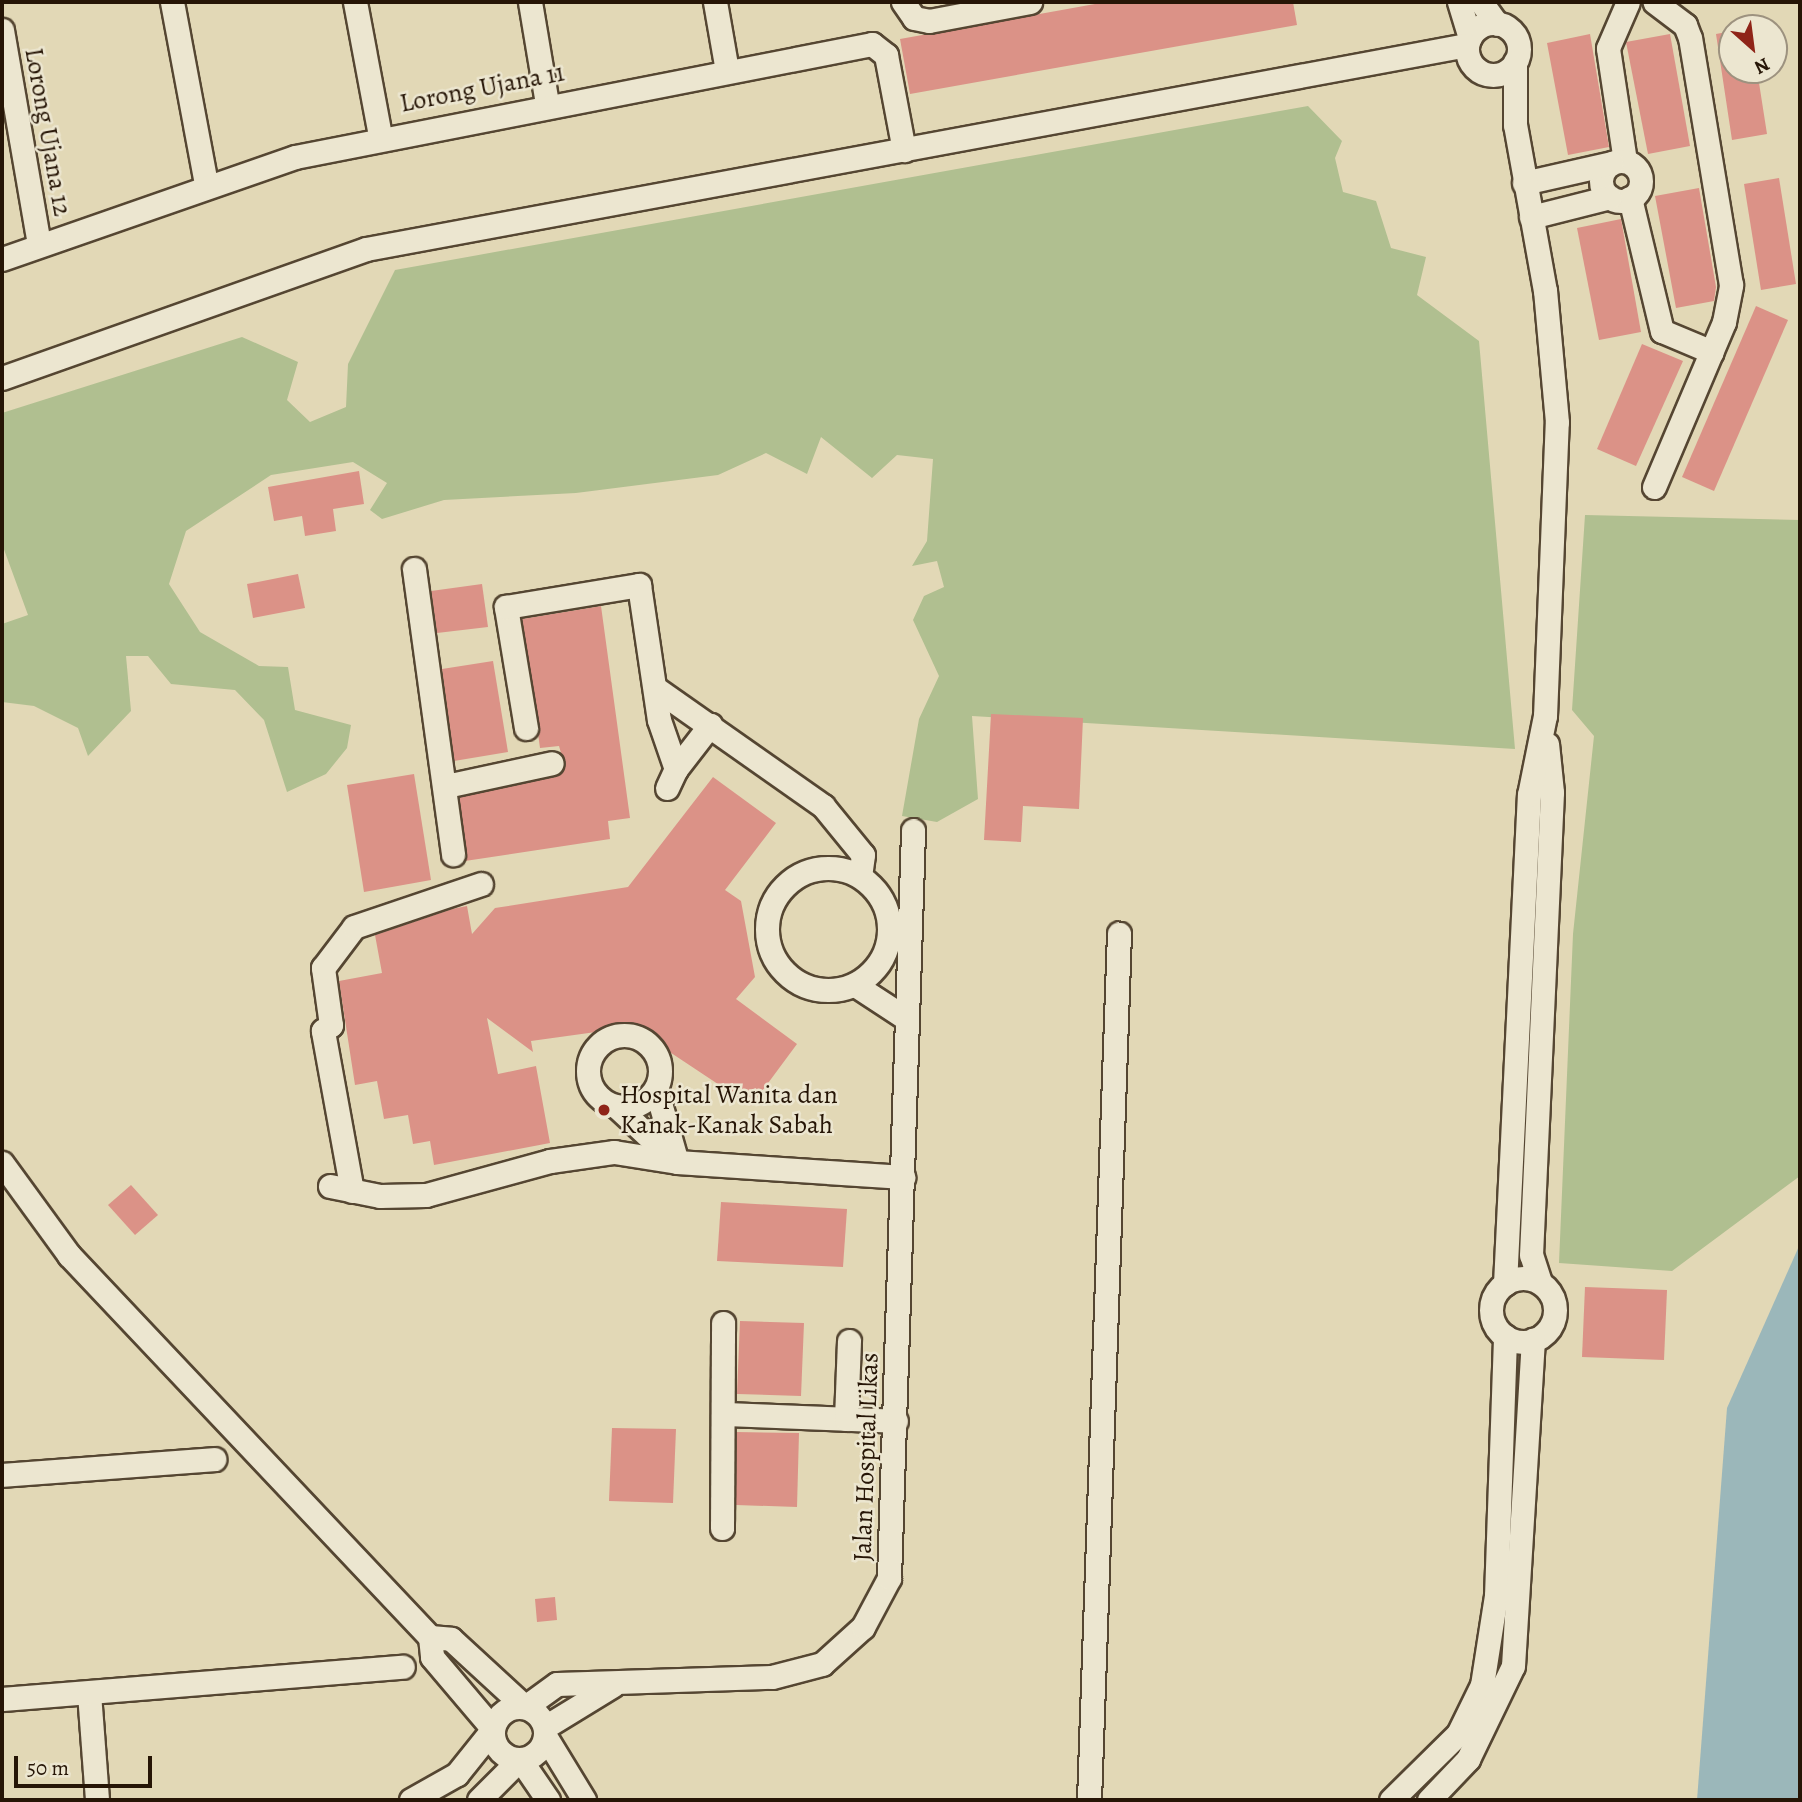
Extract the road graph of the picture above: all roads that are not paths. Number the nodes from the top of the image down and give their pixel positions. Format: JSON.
{"nodes":[{"id":1,"x":172,"y":2,"type":"edge"},
{"id":2,"x":355,"y":2,"type":"edge"},
{"id":3,"x":530,"y":2,"type":"edge"},
{"id":4,"x":715,"y":2,"type":"edge"},
{"id":5,"x":903,"y":2,"type":"edge"},
{"id":6,"x":1030,"y":2,"type":"edge"},
{"id":7,"x":1459,"y":2,"type":"edge"},
{"id":8,"x":1481,"y":2,"type":"edge"},
{"id":9,"x":1628,"y":2,"type":"edge"},
{"id":10,"x":1655,"y":2,"type":"edge"},
{"id":11,"x":1497,"y":24,"type":"junction"},
{"id":12,"x":2,"y":30,"type":"edge"},
{"id":13,"x":1469,"y":41,"type":"junction"},
{"id":14,"x":1403,"y":61,"type":"junction"},
{"id":15,"x":1515,"y":62,"type":"junction"},
{"id":16,"x":727,"y":71,"type":"junction"},
{"id":17,"x":1481,"y":71,"type":"junction"},
{"id":18,"x":547,"y":104,"type":"junction"},
{"id":19,"x":1516,"y":125,"type":"junction"},
{"id":20,"x":380,"y":136,"type":"junction"},
{"id":21,"x":904,"y":150,"type":"junction"},
{"id":22,"x":1619,"y":162,"type":"junction"},
{"id":23,"x":1524,"y":183,"type":"junction"},
{"id":24,"x":206,"y":184,"type":"junction"},
{"id":25,"x":1620,"y":198,"type":"junction"},
{"id":26,"x":1531,"y":217,"type":"junction"},
{"id":27,"x":39,"y":245,"type":"junction"},
{"id":28,"x":2,"y":259,"type":"edge"},
{"id":29,"x":1712,"y":352,"type":"junction"},
{"id":30,"x":2,"y":377,"type":"edge"},
{"id":31,"x":1654,"y":487,"type":"dead end"},
{"id":32,"x":414,"y":569,"type":"dead end"},
{"id":33,"x":658,"y":690,"type":"junction"},
{"id":34,"x":1545,"y":716,"type":"junction"},
{"id":35,"x":710,"y":726,"type":"junction"},
{"id":36,"x":526,"y":728,"type":"dead end"},
{"id":37,"x":552,"y":763,"type":"dead end"},
{"id":38,"x":446,"y":786,"type":"junction"},
{"id":39,"x":913,"y":830,"type":"dead end"},
{"id":40,"x":453,"y":854,"type":"dead end"},
{"id":41,"x":860,"y":876,"type":"junction"},
{"id":42,"x":481,"y":884,"type":"dead end"},
{"id":43,"x":1119,"y":934,"type":"dead end"},
{"id":44,"x":887,"y":948,"type":"junction"},
{"id":45,"x":855,"y":985,"type":"junction"},
{"id":46,"x":907,"y":1019,"type":"junction"},
{"id":47,"x":656,"y":1089,"type":"junction"},
{"id":48,"x":616,"y":1106,"type":"junction"},
{"id":49,"x":677,"y":1162,"type":"junction"},
{"id":50,"x":2,"y":1163,"type":"edge"},
{"id":51,"x":904,"y":1177,"type":"junction"},
{"id":52,"x":1539,"y":1282,"type":"junction"},
{"id":53,"x":1505,"y":1284,"type":"junction"},
{"id":54,"x":723,"y":1323,"type":"dead end"},
{"id":55,"x":1505,"y":1336,"type":"junction"},
{"id":56,"x":1533,"y":1340,"type":"junction"},
{"id":57,"x":849,"y":1341,"type":"dead end"},
{"id":58,"x":725,"y":1414,"type":"junction"},
{"id":59,"x":846,"y":1419,"type":"junction"},
{"id":60,"x":896,"y":1421,"type":"junction"},
{"id":61,"x":215,"y":1460,"type":"dead end"},
{"id":62,"x":2,"y":1475,"type":"edge"},
{"id":63,"x":722,"y":1528,"type":"dead end"},
{"id":64,"x":430,"y":1637,"type":"junction"},
{"id":65,"x":403,"y":1667,"type":"dead end"},
{"id":66,"x":615,"y":1685,"type":"junction"},
{"id":67,"x":89,"y":1693,"type":"junction"},
{"id":68,"x":2,"y":1699,"type":"edge"},
{"id":69,"x":525,"y":1707,"type":"junction"},
{"id":70,"x":493,"y":1729,"type":"junction"},
{"id":71,"x":545,"y":1731,"type":"junction"},
{"id":72,"x":520,"y":1759,"type":"junction"},
{"id":73,"x":97,"y":1800,"type":"edge"},
{"id":74,"x":411,"y":1800,"type":"edge"},
{"id":75,"x":479,"y":1800,"type":"edge"},
{"id":76,"x":548,"y":1800,"type":"edge"},
{"id":77,"x":584,"y":1800,"type":"edge"},
{"id":78,"x":1089,"y":1800,"type":"edge"},
{"id":79,"x":1391,"y":1800,"type":"edge"},
{"id":80,"x":1429,"y":1800,"type":"edge"}],
"edges":[{"from":1,"to":24,"type":"street"},
{"from":2,"to":20,"type":"street"},
{"from":3,"to":18,"type":"street"},
{"from":4,"to":16,"type":"street"},
{"from":5,"to":6,"type":"street"},
{"from":7,"to":13,"type":"street"},
{"from":8,"to":11,"type":"street"},
{"from":9,"to":22,"type":"street"},
{"from":10,"to":29,"type":"street"},
{"from":11,"to":13,"type":"street"},
{"from":11,"to":15,"type":"street"},
{"from":12,"to":27,"type":"street","name":"Lorong Ujana 12"},
{"from":13,"to":14,"type":"street"},
{"from":13,"to":17,"type":"street"},
{"from":14,"to":17,"type":"street"},
{"from":14,"to":21,"type":"street"},
{"from":15,"to":17,"type":"street"},
{"from":15,"to":19,"type":"street"},
{"from":16,"to":18,"type":"street","name":"Lorong Ujana 11"},
{"from":16,"to":21,"type":"street","name":"Lorong Ujana 11"},
{"from":17,"to":19,"type":"street"},
{"from":18,"to":20,"type":"street","name":"Lorong Ujana 11"},
{"from":19,"to":23,"type":"street"},
{"from":20,"to":24,"type":"street","name":"Lorong Ujana 11"},
{"from":21,"to":30,"type":"street"},
{"from":22,"to":23,"type":"street"},
{"from":22,"to":25,"type":"street"},
{"from":22,"to":25,"type":"street"},
{"from":23,"to":26,"type":"street"},
{"from":24,"to":27,"type":"street","name":"Lorong Ujana 11"},
{"from":25,"to":26,"type":"street"},
{"from":25,"to":29,"type":"street"},
{"from":26,"to":34,"type":"street"},
{"from":27,"to":28,"type":"street","name":"Lorong Ujana 11"},
{"from":29,"to":31,"type":"street"},
{"from":32,"to":38,"type":"street"},
{"from":33,"to":35,"type":"street"},
{"from":33,"to":35,"type":"street"},
{"from":33,"to":36,"type":"street"},
{"from":34,"to":52,"type":"street"},
{"from":34,"to":53,"type":"street"},
{"from":35,"to":41,"type":"street"},
{"from":37,"to":38,"type":"street"},
{"from":38,"to":40,"type":"street"},
{"from":39,"to":46,"type":"street","name":"Jalan Hospital Likas"},
{"from":41,"to":44,"type":"street"},
{"from":41,"to":45,"type":"street"},
{"from":42,"to":49,"type":"street"},
{"from":43,"to":78,"type":"street"},
{"from":44,"to":45,"type":"street"},
{"from":44,"to":46,"type":"street"},
{"from":45,"to":46,"type":"street"},
{"from":46,"to":51,"type":"street","name":"Jalan Hospital Likas"},
{"from":47,"to":48,"type":"street"},
{"from":47,"to":48,"type":"street"},
{"from":47,"to":49,"type":"street"},
{"from":48,"to":49,"type":"street"},
{"from":49,"to":51,"type":"street"},
{"from":50,"to":64,"type":"street"},
{"from":51,"to":60,"type":"street","name":"Jalan Hospital Likas"},
{"from":52,"to":53,"type":"street"},
{"from":52,"to":56,"type":"street"},
{"from":53,"to":55,"type":"street"},
{"from":54,"to":58,"type":"street"},
{"from":55,"to":56,"type":"street"},
{"from":55,"to":79,"type":"street"},
{"from":56,"to":80,"type":"street"},
{"from":57,"to":59,"type":"street"},
{"from":58,"to":59,"type":"street"},
{"from":58,"to":63,"type":"street"},
{"from":59,"to":60,"type":"street"},
{"from":60,"to":66,"type":"street","name":"Jalan Hospital Likas"},
{"from":61,"to":62,"type":"street"},
{"from":64,"to":69,"type":"street"},
{"from":64,"to":70,"type":"street"},
{"from":65,"to":67,"type":"street"},
{"from":66,"to":69,"type":"street","name":"Jalan Hospital Likas"},
{"from":66,"to":71,"type":"street"},
{"from":67,"to":68,"type":"street"},
{"from":67,"to":73,"type":"street"},
{"from":69,"to":70,"type":"street"},
{"from":69,"to":71,"type":"street"},
{"from":70,"to":72,"type":"street"},
{"from":70,"to":74,"type":"street"},
{"from":71,"to":72,"type":"street"},
{"from":71,"to":77,"type":"street"},
{"from":72,"to":75,"type":"street"},
{"from":72,"to":76,"type":"street"}]}
